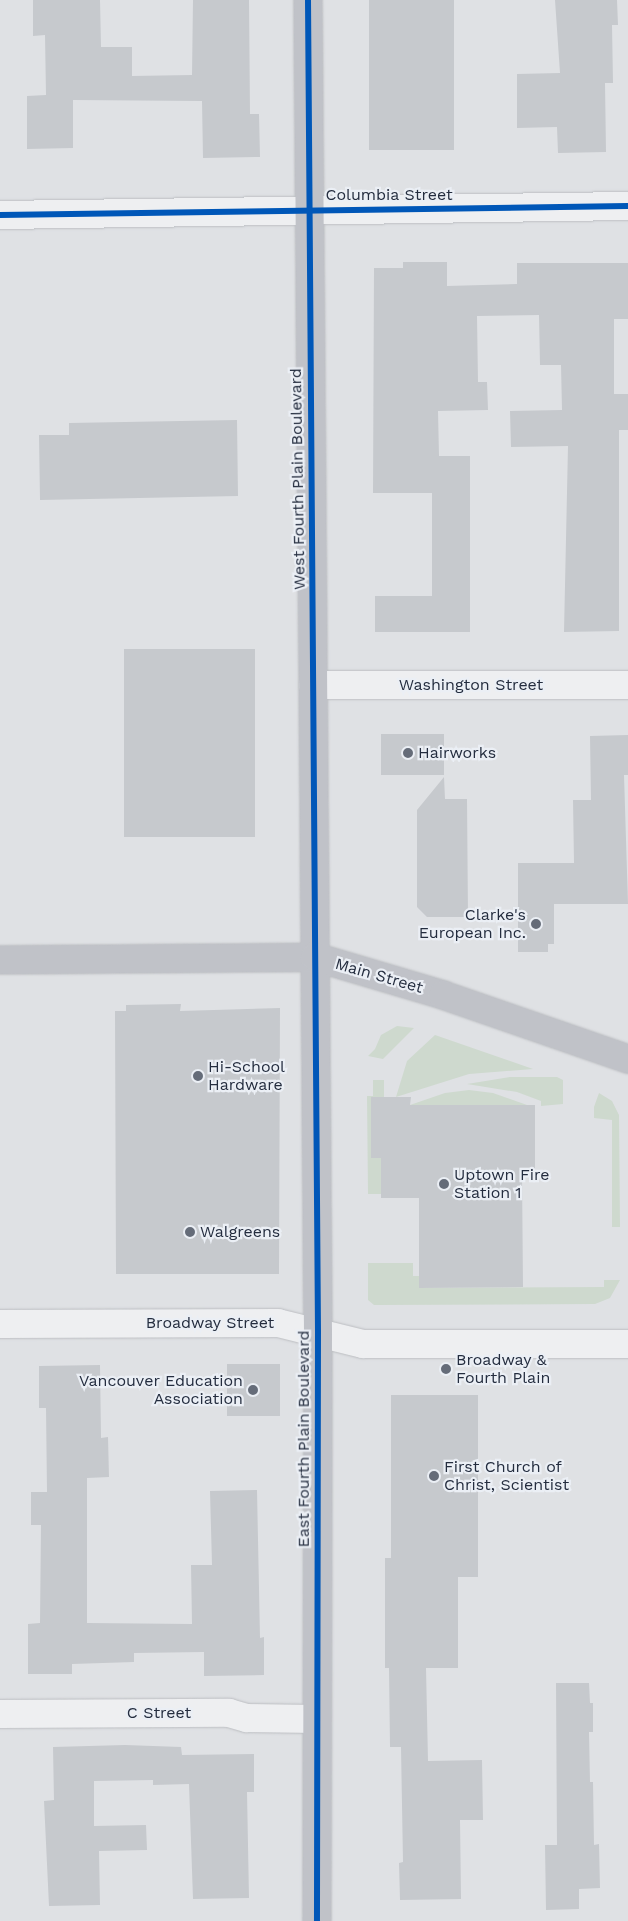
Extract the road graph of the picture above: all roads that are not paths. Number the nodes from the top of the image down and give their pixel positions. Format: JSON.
{"nodes":[{"id":1,"x":308,"y":0,"type":"edge"},
{"id":2,"x":628,"y":206,"type":"edge"},
{"id":3,"x":309,"y":209,"type":"junction"},
{"id":4,"x":0,"y":215,"type":"edge"},
{"id":5,"x":313,"y":685,"type":"junction"},
{"id":6,"x":628,"y":685,"type":"edge"},
{"id":7,"x":1,"y":957,"type":"edge"},
{"id":8,"x":315,"y":958,"type":"junction"},
{"id":9,"x":628,"y":1059,"type":"edge"},
{"id":10,"x":0,"y":1324,"type":"edge"},
{"id":11,"x":318,"y":1332,"type":"junction"},
{"id":12,"x":628,"y":1344,"type":"edge"},
{"id":13,"x":0,"y":1714,"type":"edge"},
{"id":14,"x":317,"y":1719,"type":"junction"},
{"id":15,"x":318,"y":1921,"type":"edge"}],
"edges":[{"from":1,"to":3,"type":"main road","name":"West Fourth Plain Boulevard"},
{"from":2,"to":3,"type":"street","name":"Columbia Street"},
{"from":3,"to":4,"type":"street","name":"Columbia Street"},
{"from":3,"to":5,"type":"main road","name":"West Fourth Plain Boulevard"},
{"from":5,"to":6,"type":"street","name":"Washington Street"},
{"from":5,"to":8,"type":"main road","name":"West Fourth Plain Boulevard"},
{"from":7,"to":8,"type":"main road","name":"Main Street"},
{"from":8,"to":9,"type":"main road","name":"Main Street"},
{"from":8,"to":11,"type":"main road","name":"East Fourth Plain Boulevard"},
{"from":10,"to":11,"type":"street","name":"Broadway Street"},
{"from":11,"to":12,"type":"street","name":"Broadway Street"},
{"from":11,"to":14,"type":"main road","name":"East Fourth Plain Boulevard"},
{"from":13,"to":14,"type":"street","name":"C Street"},
{"from":14,"to":15,"type":"main road","name":"East Fourth Plain Boulevard"}]}
